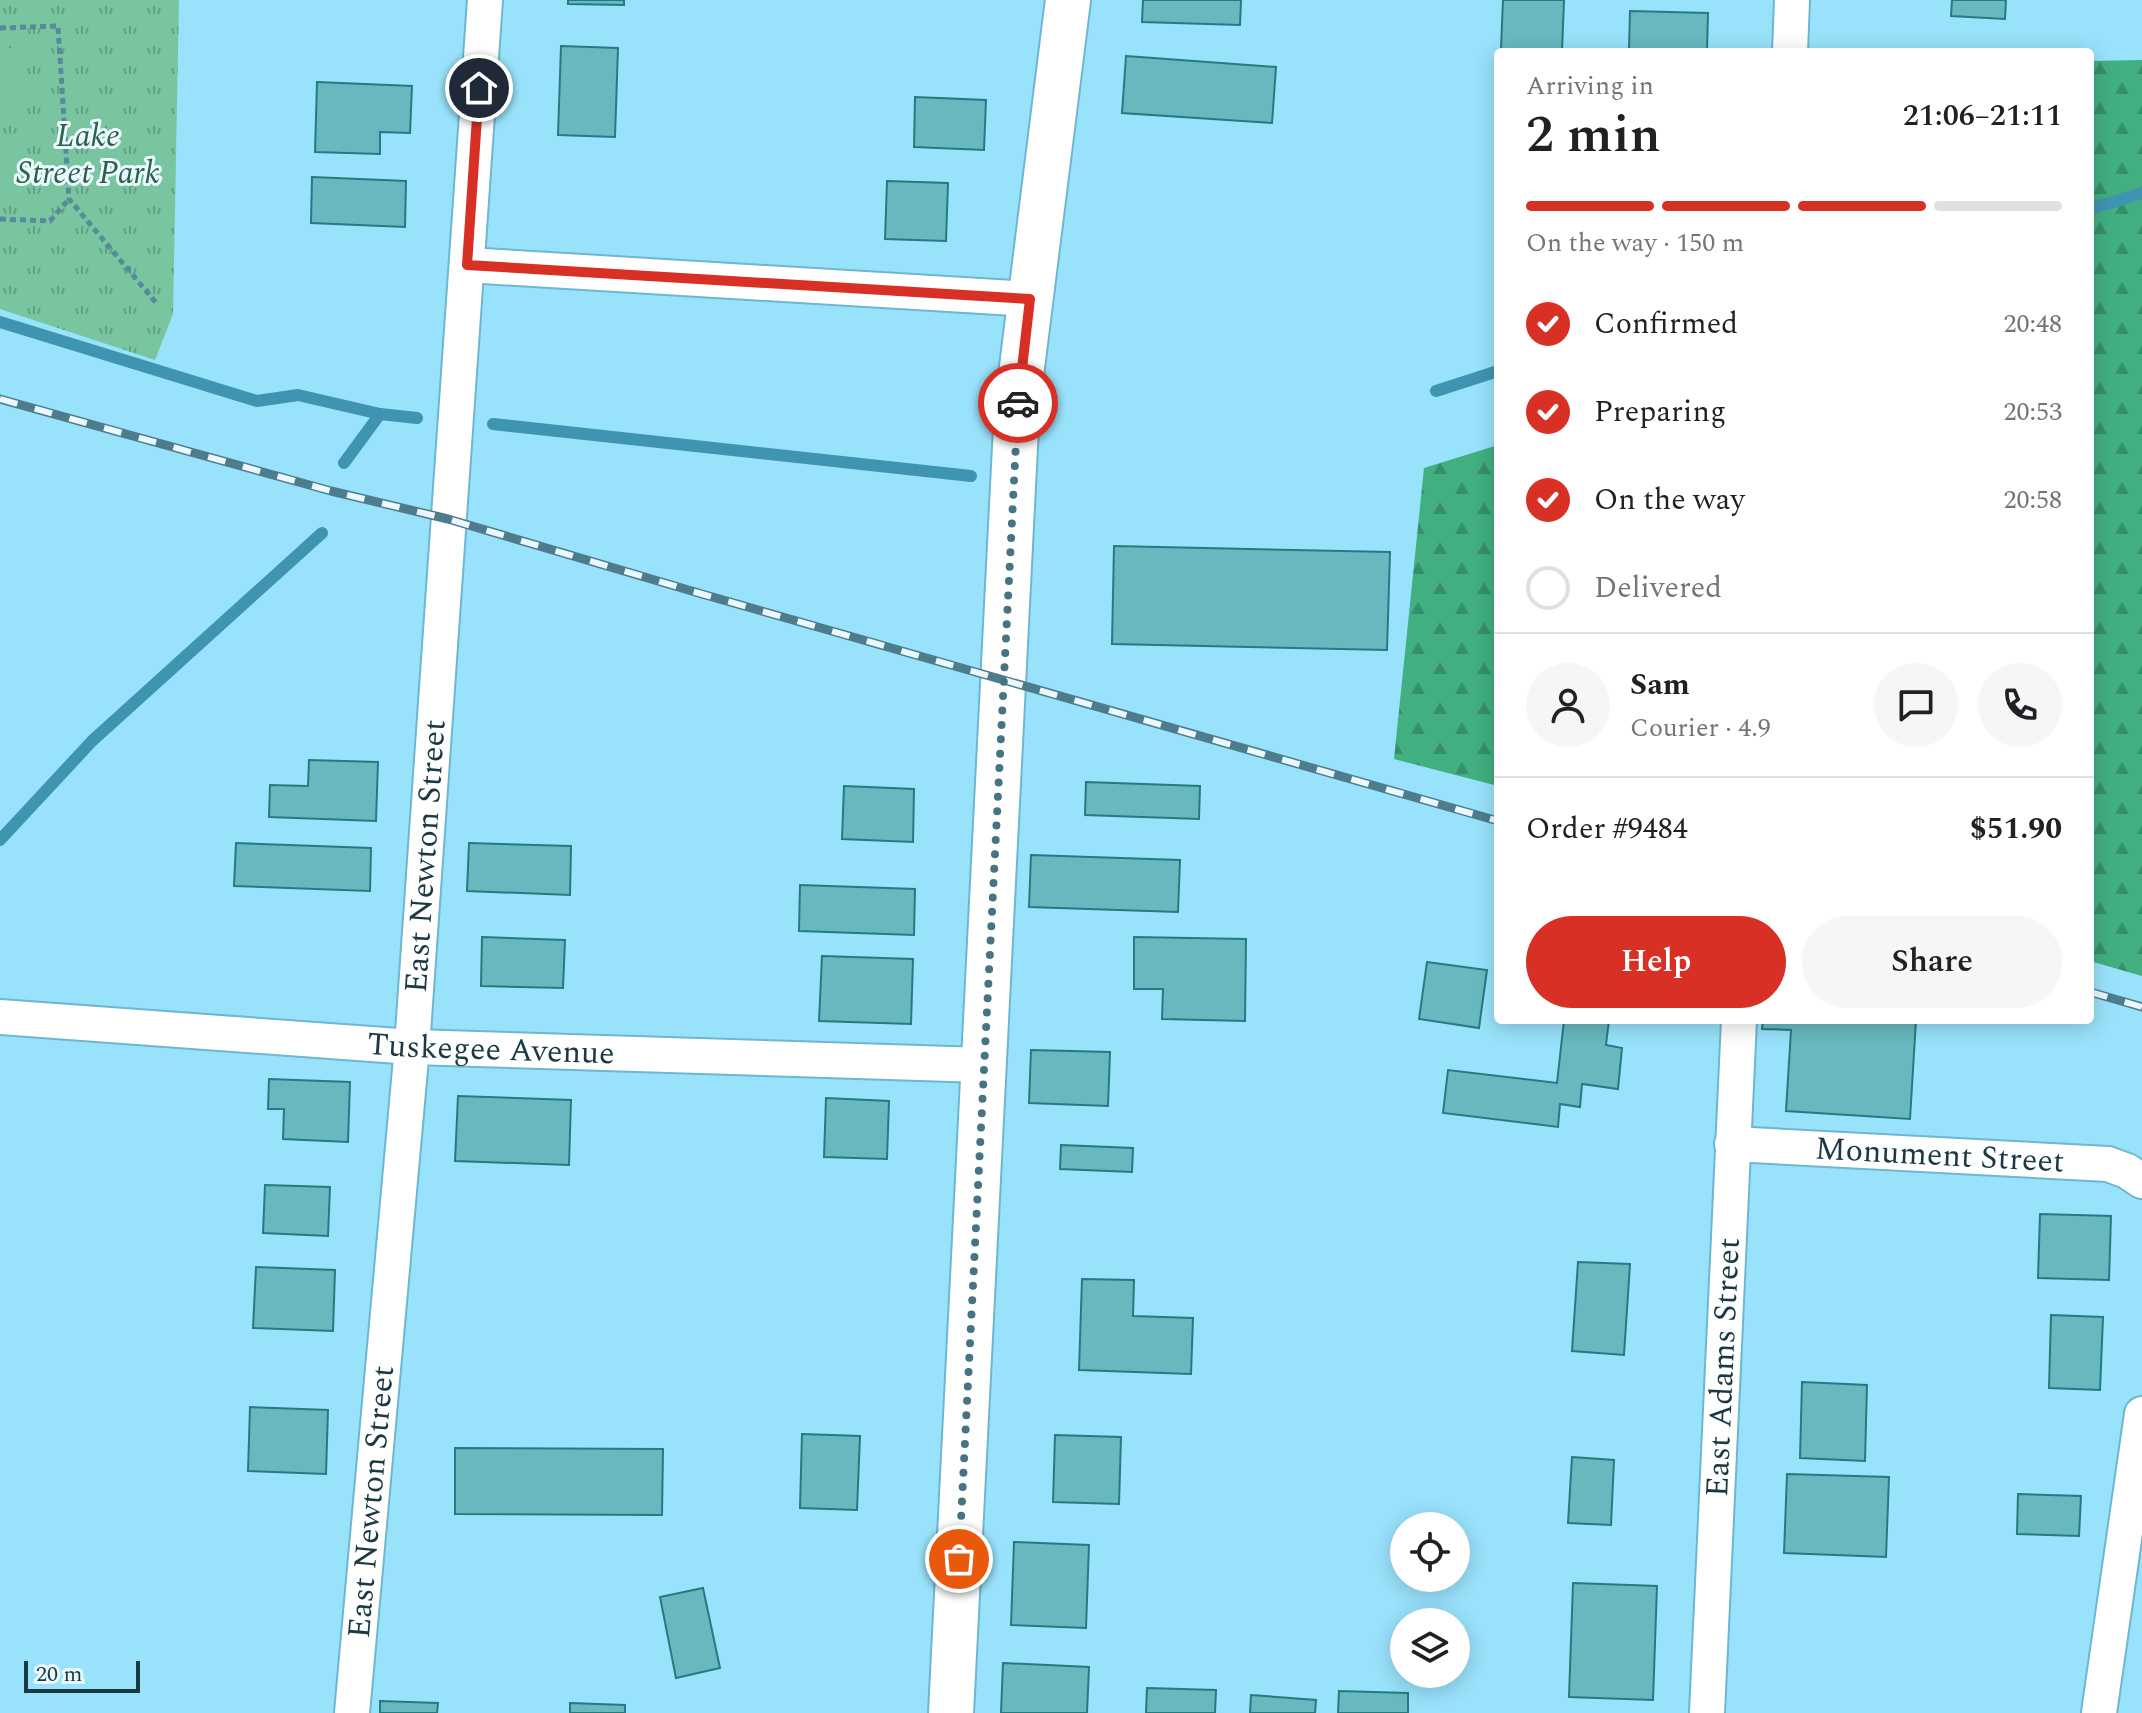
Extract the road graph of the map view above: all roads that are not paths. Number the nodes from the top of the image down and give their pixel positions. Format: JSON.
{"nodes":[{"id":1,"x":485,"y":0,"type":"edge"},
{"id":2,"x":1068,"y":0,"type":"edge"},
{"id":3,"x":1792,"y":0,"type":"edge"},
{"id":4,"x":1790,"y":48,"type":"edge"},
{"id":5,"x":467,"y":265,"type":"junction"},
{"id":6,"x":1030,"y":299,"type":"junction"},
{"id":7,"x":0,"y":1017,"type":"edge"},
{"id":8,"x":1739,"y":1024,"type":"edge"},
{"id":9,"x":412,"y":1047,"type":"junction"},
{"id":10,"x":983,"y":1065,"type":"junction"},
{"id":11,"x":1732,"y":1144,"type":"junction"},
{"id":12,"x":2142,"y":1181,"type":"edge"},
{"id":13,"x":2142,"y":1414,"type":"edge"},
{"id":14,"x":352,"y":1713,"type":"edge"},
{"id":15,"x":951,"y":1713,"type":"edge"},
{"id":16,"x":1707,"y":1713,"type":"edge"},
{"id":17,"x":2099,"y":1713,"type":"edge"}],
"edges":[{"from":1,"to":5,"type":"street","name":"East Newton Street"},
{"from":2,"to":6,"type":"street"},
{"from":3,"to":4,"type":"street"},
{"from":5,"to":6,"type":"street"},
{"from":5,"to":9,"type":"street","name":"East Newton Street"},
{"from":6,"to":10,"type":"street"},
{"from":7,"to":9,"type":"street","name":"Tuskegee Avenue"},
{"from":8,"to":11,"type":"street","name":"East Adams Street"},
{"from":9,"to":10,"type":"street","name":"Tuskegee Avenue"},
{"from":9,"to":14,"type":"street","name":"East Newton Street"},
{"from":10,"to":15,"type":"street"},
{"from":11,"to":12,"type":"street","name":"Monument Street"},
{"from":11,"to":16,"type":"street","name":"East Adams Street"},
{"from":13,"to":17,"type":"street"}]}
